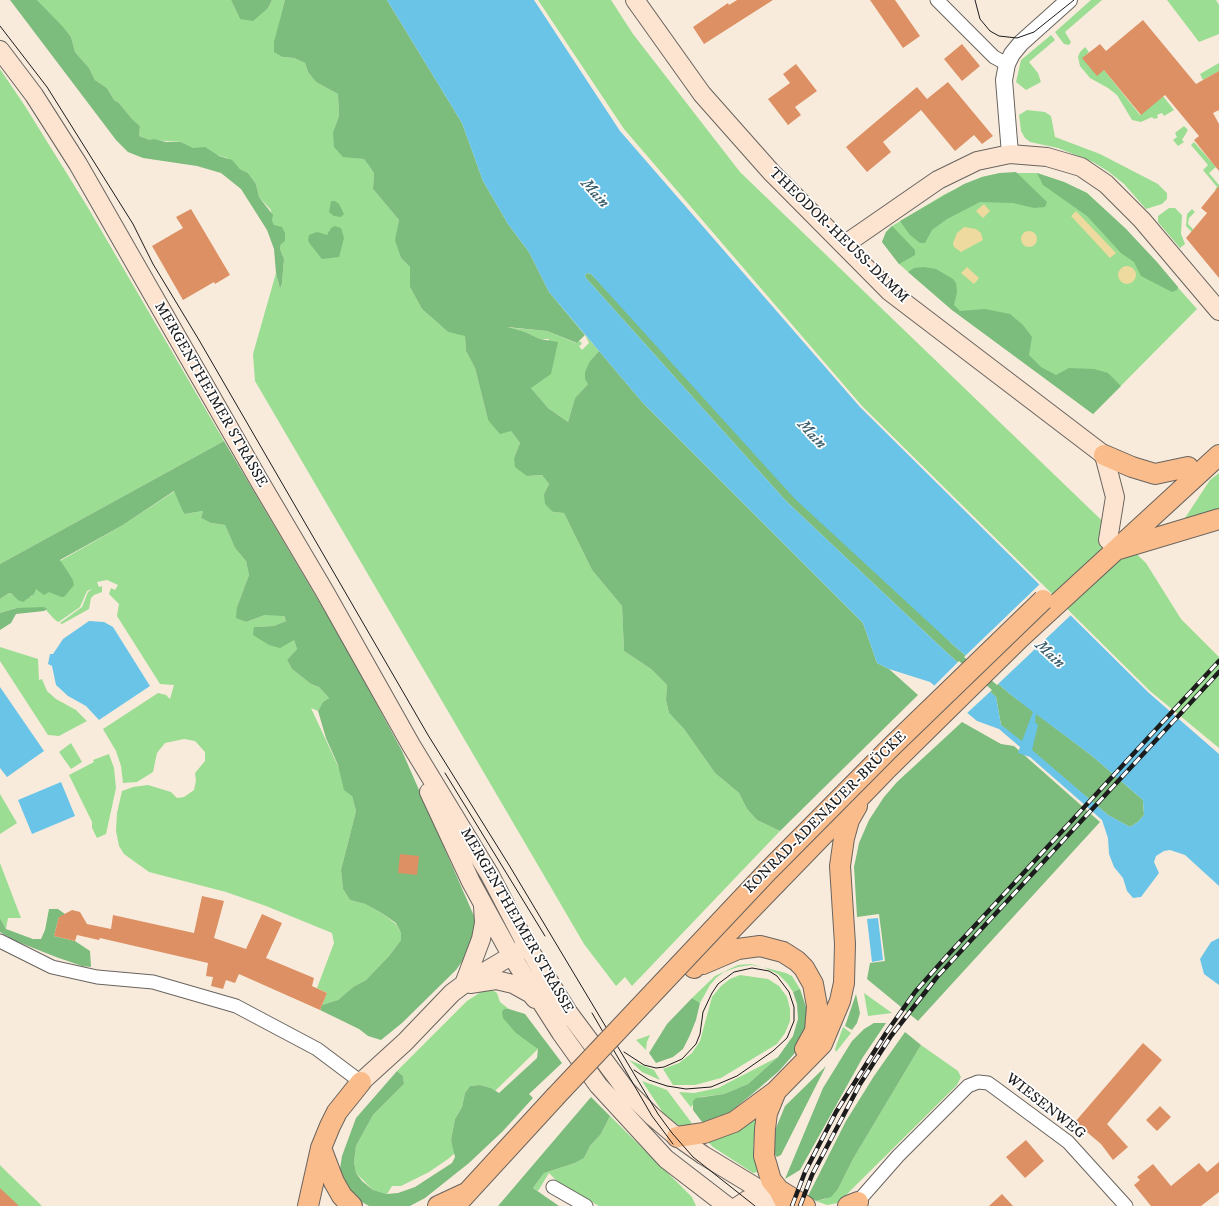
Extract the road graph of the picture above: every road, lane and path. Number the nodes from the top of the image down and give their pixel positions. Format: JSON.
{"nodes":[{"id":1,"x":635,"y":0,"type":"edge"},
{"id":2,"x":937,"y":0,"type":"edge"},
{"id":3,"x":1069,"y":0,"type":"edge"},
{"id":4,"x":0,"y":50,"type":"edge"},
{"id":5,"x":1007,"y":64,"type":"junction"},
{"id":6,"x":1010,"y":154,"type":"junction"},
{"id":7,"x":844,"y":246,"type":"junction"},
{"id":8,"x":1219,"y":311,"type":"edge"},
{"id":9,"x":1219,"y":439,"type":"edge"},
{"id":10,"x":1104,"y":455,"type":"junction"},
{"id":11,"x":1219,"y":455,"type":"edge"},
{"id":12,"x":1188,"y":467,"type":"junction"},
{"id":13,"x":1219,"y":519,"type":"edge"},
{"id":14,"x":1110,"y":545,"type":"junction"},
{"id":15,"x":411,"y":745,"type":"junction"},
{"id":16,"x":868,"y":789,"type":"junction"},
{"id":17,"x":483,"y":905,"type":"junction"},
{"id":18,"x":0,"y":941,"type":"edge"},
{"id":19,"x":524,"y":941,"type":"junction"},
{"id":20,"x":508,"y":949,"type":"junction"},
{"id":21,"x":694,"y":968,"type":"junction"},
{"id":22,"x":464,"y":984,"type":"junction"},
{"id":23,"x":549,"y":1014,"type":"junction"},
{"id":24,"x":362,"y":1082,"type":"junction"},
{"id":25,"x":782,"y":1085,"type":"junction"},
{"id":26,"x":558,"y":1102,"type":"junction"},
{"id":27,"x":677,"y":1137,"type":"junction"},
{"id":28,"x":321,"y":1148,"type":"junction"},
{"id":29,"x":553,"y":1187,"type":"dead end"},
{"id":30,"x":702,"y":1187,"type":"junction"},
{"id":31,"x":468,"y":1202,"type":"edge"},
{"id":32,"x":781,"y":1202,"type":"edge"},
{"id":33,"x":853,"y":1205,"type":"edge"},
{"id":34,"x":308,"y":1206,"type":"edge"},
{"id":35,"x":352,"y":1206,"type":"edge"},
{"id":36,"x":438,"y":1206,"type":"edge"},
{"id":37,"x":586,"y":1206,"type":"edge"},
{"id":38,"x":709,"y":1206,"type":"edge"},
{"id":39,"x":727,"y":1206,"type":"edge"},
{"id":40,"x":738,"y":1206,"type":"edge"},
{"id":41,"x":805,"y":1206,"type":"edge"},
{"id":42,"x":1126,"y":1206,"type":"edge"}],
"edges":[{"from":1,"to":7,"type":"main road","name":"THEODOR-HEUSS-DAMM"},
{"from":2,"to":5,"type":"street"},
{"from":3,"to":5,"type":"street"},
{"from":4,"to":15,"type":"main road","name":"MERGENTHEIMER STRASSE"},
{"from":5,"to":6,"type":"street"},
{"from":6,"to":7,"type":"main road"},
{"from":6,"to":8,"type":"main road"},
{"from":7,"to":10,"type":"main road","name":"THEODOR-HEUSS-DAMM"},
{"from":9,"to":12,"type":"main road"},
{"from":10,"to":12,"type":"main road"},
{"from":10,"to":14,"type":"main road"},
{"from":11,"to":14,"type":"main road"},
{"from":12,"to":14,"type":"main road"},
{"from":13,"to":14,"type":"main road"},
{"from":14,"to":16,"type":"main road","name":"KONRAD-ADENAUER-BRÜCKE"},
{"from":14,"to":26,"type":"main road","name":"KONRAD-ADENAUER-BRÜCKE","bridge":true},
{"from":15,"to":17,"type":"main road","name":"MERGENTHEIMER STRASSE"},
{"from":15,"to":19,"type":"main road","name":"MERGENTHEIMER STRASSE"},
{"from":16,"to":21,"type":"main road"},
{"from":16,"to":25,"type":"main road"},
{"from":17,"to":20,"type":"main road","name":"MERGENTHEIMER STRASSE"},
{"from":17,"to":22,"type":"main road"},
{"from":18,"to":24,"type":"street"},
{"from":19,"to":20,"type":"main road"},
{"from":19,"to":27,"type":"main road","name":"MERGENTHEIMER STRASSE"},
{"from":20,"to":22,"type":"main road"},
{"from":20,"to":23,"type":"main road","name":"MERGENTHEIMER STRASSE"},
{"from":21,"to":25,"type":"main road"},
{"from":21,"to":26,"type":"main road"},
{"from":22,"to":23,"type":"main road"},
{"from":22,"to":24,"type":"main road"},
{"from":23,"to":30,"type":"main road","name":"MERGENTHEIMER STRASSE"},
{"from":24,"to":28,"type":"main road"},
{"from":25,"to":27,"type":"main road"},
{"from":25,"to":32,"type":"main road"},
{"from":26,"to":31,"type":"main road"},
{"from":27,"to":32,"type":"main road","name":"MERGENTHEIMER STRASSE"},
{"from":28,"to":34,"type":"main road"},
{"from":28,"to":35,"type":"main road"},
{"from":29,"to":37,"type":"street"},
{"from":30,"to":38,"type":"main road"},
{"from":30,"to":39,"type":"main road","name":"MERGENTHEIMER STRASSE"},
{"from":31,"to":36,"type":"main road"},
{"from":32,"to":40,"type":"main road"},
{"from":32,"to":41,"type":"main road"},
{"from":33,"to":42,"type":"street","name":"WIESENWEG"}]}
